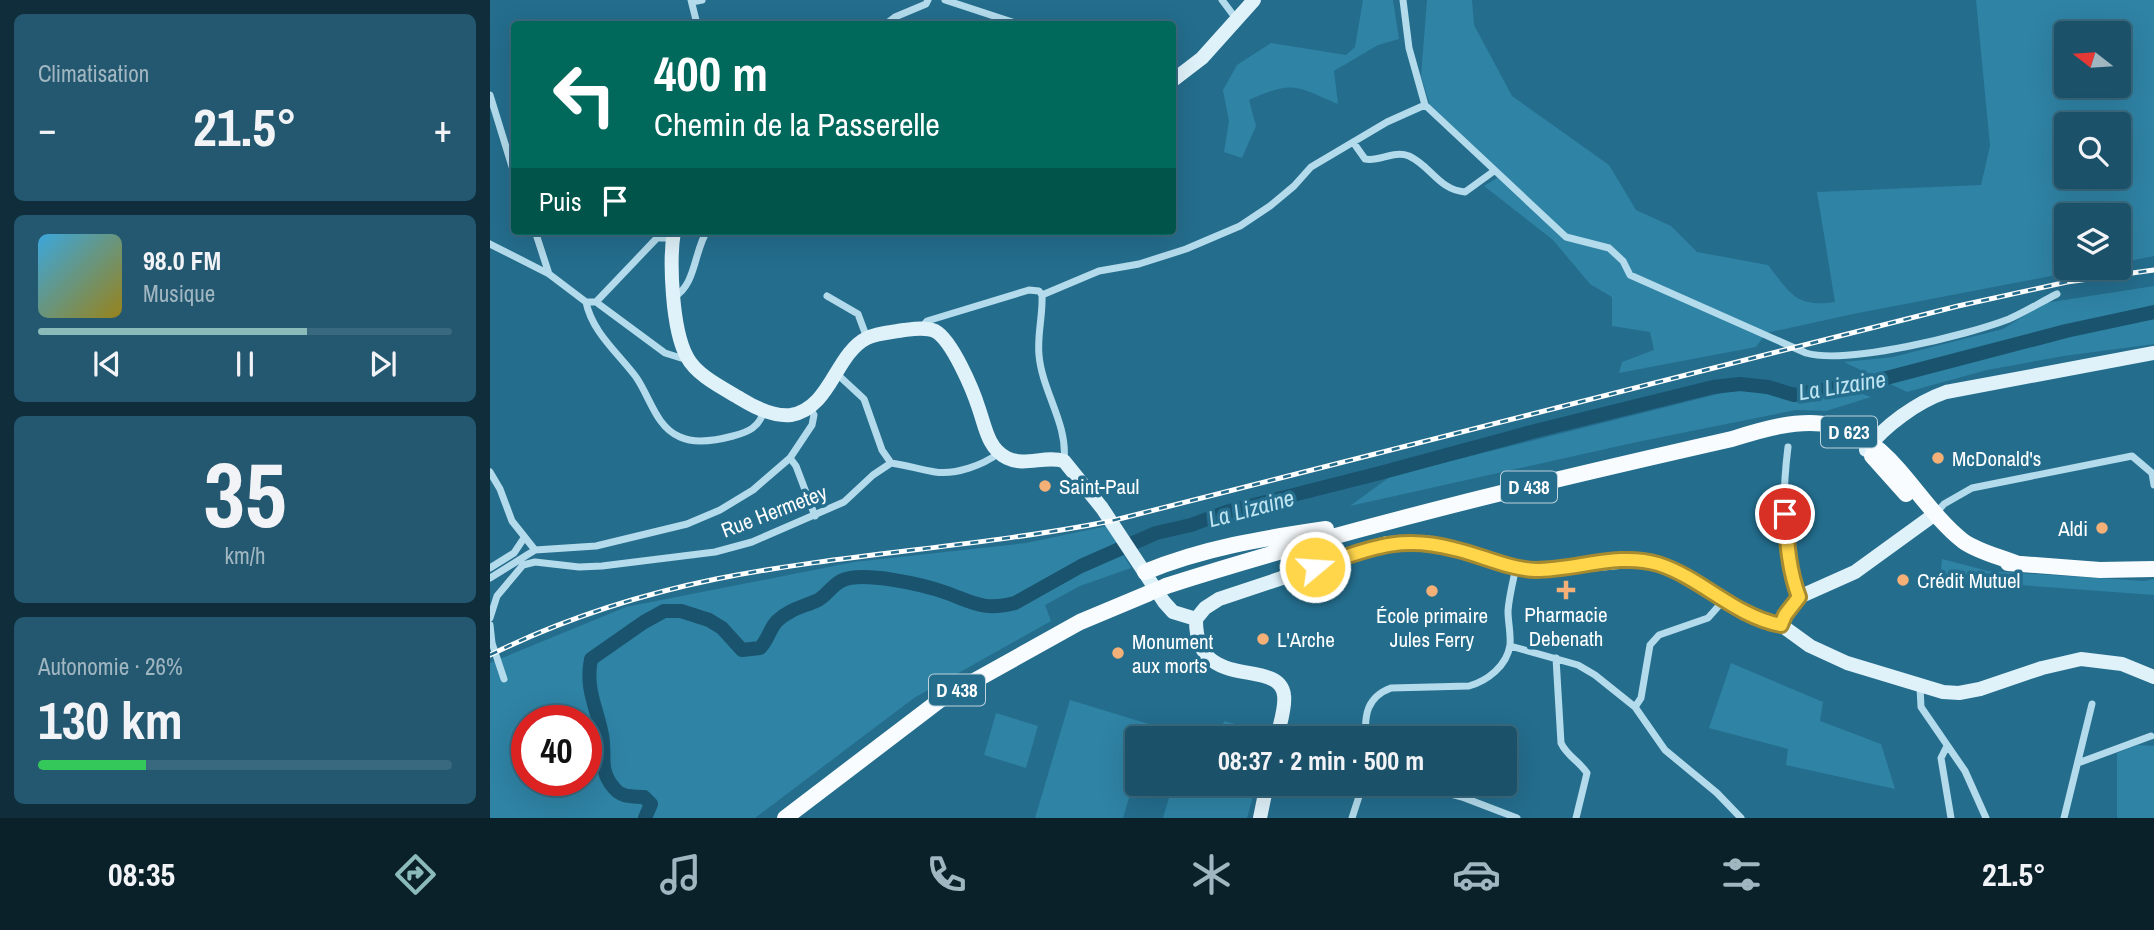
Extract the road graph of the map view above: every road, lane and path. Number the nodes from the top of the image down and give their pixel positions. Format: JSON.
{"nodes":[{"id":1,"x":702,"y":0,"type":"edge"},
{"id":2,"x":928,"y":0,"type":"edge"},
{"id":3,"x":945,"y":0,"type":"edge"},
{"id":4,"x":1222,"y":0,"type":"edge"},
{"id":5,"x":1254,"y":0,"type":"edge"},
{"id":6,"x":1403,"y":0,"type":"edge"},
{"id":7,"x":691,"y":1,"type":"edge"},
{"id":8,"x":696,"y":21,"type":"edge"},
{"id":9,"x":890,"y":21,"type":"edge"},
{"id":10,"x":1009,"y":21,"type":"edge"},
{"id":11,"x":1237,"y":21,"type":"junction"},
{"id":12,"x":1176,"y":78,"type":"edge"},
{"id":13,"x":490,"y":95,"type":"edge"},
{"id":14,"x":1424,"y":105,"type":"junction"},
{"id":15,"x":1353,"y":142,"type":"junction"},
{"id":16,"x":511,"y":163,"type":"edge"},
{"id":17,"x":1494,"y":171,"type":"junction"},
{"id":18,"x":537,"y":235,"type":"edge"},
{"id":19,"x":673,"y":235,"type":"edge"},
{"id":20,"x":705,"y":235,"type":"edge"},
{"id":21,"x":490,"y":244,"type":"edge"},
{"id":22,"x":549,"y":274,"type":"junction"},
{"id":23,"x":2057,"y":294,"type":"dead end"},
{"id":24,"x":1042,"y":295,"type":"junction"},
{"id":25,"x":827,"y":296,"type":"dead end"},
{"id":26,"x":674,"y":297,"type":"junction"},
{"id":27,"x":586,"y":302,"type":"junction"},
{"id":28,"x":596,"y":302,"type":"junction"},
{"id":29,"x":921,"y":328,"type":"junction"},
{"id":30,"x":867,"y":338,"type":"junction"},
{"id":31,"x":2154,"y":353,"type":"edge"},
{"id":32,"x":687,"y":356,"type":"junction"},
{"id":33,"x":836,"y":373,"type":"junction"},
{"id":34,"x":810,"y":408,"type":"junction"},
{"id":35,"x":765,"y":410,"type":"junction"},
{"id":36,"x":1732,"y":439,"type":"joint"},
{"id":37,"x":1788,"y":447,"type":"dead end"},
{"id":38,"x":1874,"y":451,"type":"junction"},
{"id":39,"x":999,"y":453,"type":"junction"},
{"id":40,"x":790,"y":458,"type":"junction"},
{"id":41,"x":1064,"y":461,"type":"junction"},
{"id":42,"x":891,"y":463,"type":"junction"},
{"id":43,"x":490,"y":472,"type":"edge"},
{"id":44,"x":2154,"y":485,"type":"edge"},
{"id":45,"x":815,"y":516,"type":"junction"},
{"id":46,"x":1932,"y":517,"type":"junction"},
{"id":47,"x":1377,"y":524,"type":"junction"},
{"id":48,"x":524,"y":538,"type":"junction"},
{"id":49,"x":535,"y":550,"type":"junction"},
{"id":50,"x":1516,"y":567,"type":"junction"},
{"id":51,"x":490,"y":568,"type":"edge"},
{"id":52,"x":1142,"y":569,"type":"junction"},
{"id":53,"x":2154,"y":569,"type":"edge"},
{"id":54,"x":490,"y":578,"type":"edge"},
{"id":55,"x":1158,"y":592,"type":"junction"},
{"id":56,"x":1799,"y":597,"type":"junction"},
{"id":57,"x":1723,"y":601,"type":"junction"},
{"id":58,"x":490,"y":618,"type":"edge"},
{"id":59,"x":1196,"y":619,"type":"junction"},
{"id":60,"x":490,"y":625,"type":"edge"},
{"id":61,"x":1781,"y":625,"type":"junction"},
{"id":62,"x":1510,"y":646,"type":"junction"},
{"id":63,"x":1556,"y":658,"type":"junction"},
{"id":64,"x":2154,"y":677,"type":"edge"},
{"id":65,"x":504,"y":678,"type":"dead end"},
{"id":66,"x":1920,"y":687,"type":"junction"},
{"id":67,"x":2092,"y":704,"type":"dead end"},
{"id":68,"x":1635,"y":707,"type":"junction"},
{"id":69,"x":1279,"y":726,"type":"edge"},
{"id":70,"x":1365,"y":726,"type":"edge"},
{"id":71,"x":2151,"y":736,"type":"dead end"},
{"id":72,"x":1947,"y":746,"type":"junction"},
{"id":73,"x":2078,"y":763,"type":"junction"},
{"id":74,"x":1265,"y":796,"type":"edge"},
{"id":75,"x":1359,"y":796,"type":"edge"},
{"id":76,"x":1458,"y":796,"type":"edge"},
{"id":77,"x":785,"y":818,"type":"edge"},
{"id":78,"x":1260,"y":818,"type":"edge"},
{"id":79,"x":1352,"y":818,"type":"edge"},
{"id":80,"x":1517,"y":818,"type":"edge"},
{"id":81,"x":1576,"y":818,"type":"edge"},
{"id":82,"x":1741,"y":818,"type":"edge"},
{"id":83,"x":1951,"y":818,"type":"edge"},
{"id":84,"x":1986,"y":818,"type":"edge"},
{"id":85,"x":2064,"y":818,"type":"edge"}],
"edges":[{"from":1,"to":7,"type":"street"},
{"from":2,"to":9,"type":"street"},
{"from":3,"to":10,"type":"street"},
{"from":4,"to":11,"type":"street"},
{"from":5,"to":11,"type":"street"},
{"from":6,"to":14,"type":"street"},
{"from":7,"to":8,"type":"street"},
{"from":11,"to":12,"type":"street"},
{"from":13,"to":16,"type":"street"},
{"from":14,"to":15,"type":"street"},
{"from":14,"to":17,"type":"street"},
{"from":15,"to":17,"type":"street"},
{"from":15,"to":24,"type":"street"},
{"from":17,"to":23,"type":"street"},
{"from":18,"to":22,"type":"street"},
{"from":19,"to":26,"type":"street"},
{"from":19,"to":28,"type":"street"},
{"from":20,"to":26,"type":"street"},
{"from":21,"to":22,"type":"street"},
{"from":22,"to":27,"type":"street"},
{"from":24,"to":29,"type":"street"},
{"from":24,"to":41,"type":"street"},
{"from":25,"to":30,"type":"street"},
{"from":26,"to":32,"type":"street"},
{"from":27,"to":28,"type":"street"},
{"from":27,"to":35,"type":"street"},
{"from":28,"to":32,"type":"street"},
{"from":29,"to":30,"type":"street"},
{"from":29,"to":39,"type":"street"},
{"from":30,"to":33,"type":"street"},
{"from":31,"to":38,"type":"street"},
{"from":32,"to":35,"type":"street"},
{"from":33,"to":34,"type":"street"},
{"from":33,"to":42,"type":"street"},
{"from":34,"to":35,"type":"street"},
{"from":34,"to":40,"type":"street"},
{"from":36,"to":38,"type":"main road","number":"D 623"},
{"from":36,"to":47,"type":"main road","number":"D 438"},
{"from":37,"to":56,"type":"street"},
{"from":38,"to":46,"type":"main road","number":"D 623"},
{"from":39,"to":41,"type":"street"},
{"from":39,"to":42,"type":"street"},
{"from":40,"to":45,"type":"street"},
{"from":40,"to":49,"type":"street"},
{"from":41,"to":52,"type":"street"},
{"from":42,"to":45,"type":"street","name":"Rue Hermetey"},
{"from":43,"to":48,"type":"street"},
{"from":44,"to":46,"type":"street"},
{"from":45,"to":58,"type":"street","name":"Rue Hermetey"},
{"from":46,"to":53,"type":"main road","number":"D 623"},
{"from":46,"to":56,"type":"street"},
{"from":47,"to":52,"type":"main road"},
{"from":47,"to":55,"type":"main road","number":"D 438"},
{"from":48,"to":49,"type":"street"},
{"from":48,"to":51,"type":"street"},
{"from":49,"to":54,"type":"street"},
{"from":50,"to":57,"type":"street"},
{"from":50,"to":59,"type":"street"},
{"from":50,"to":62,"type":"street"},
{"from":52,"to":55,"type":"street"},
{"from":55,"to":59,"type":"street"},
{"from":55,"to":77,"type":"main road","number":"D 438"},
{"from":56,"to":61,"type":"street"},
{"from":57,"to":61,"type":"street"},
{"from":57,"to":68,"type":"street"},
{"from":59,"to":69,"type":"street"},
{"from":60,"to":65,"type":"street"},
{"from":61,"to":66,"type":"street"},
{"from":62,"to":63,"type":"street"},
{"from":62,"to":70,"type":"street"},
{"from":63,"to":68,"type":"street"},
{"from":63,"to":81,"type":"street"},
{"from":64,"to":66,"type":"street"},
{"from":66,"to":72,"type":"street"},
{"from":67,"to":73,"type":"street"},
{"from":68,"to":82,"type":"street"},
{"from":71,"to":73,"type":"street"},
{"from":72,"to":83,"type":"street"},
{"from":72,"to":84,"type":"street"},
{"from":73,"to":85,"type":"street"},
{"from":74,"to":78,"type":"street"},
{"from":75,"to":79,"type":"street"},
{"from":76,"to":80,"type":"street"}]}
